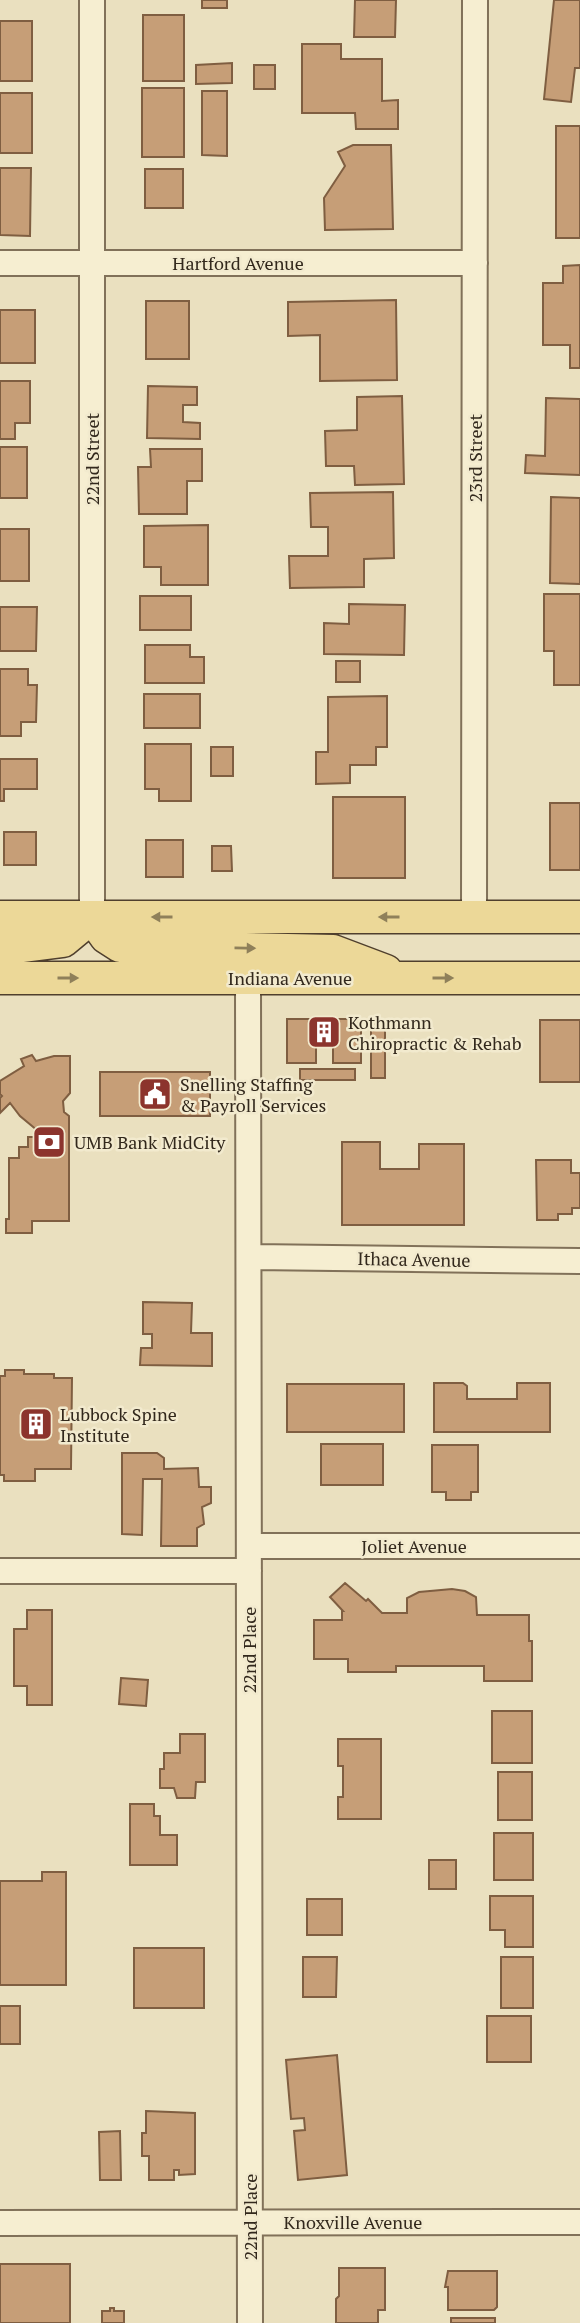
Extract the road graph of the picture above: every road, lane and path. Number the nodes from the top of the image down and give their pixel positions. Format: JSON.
{"nodes":[{"id":1,"x":92,"y":0,"type":"edge"},
{"id":2,"x":475,"y":0,"type":"edge"},
{"id":3,"x":475,"y":262,"type":"junction"},
{"id":4,"x":0,"y":263,"type":"edge"},
{"id":5,"x":92,"y":263,"type":"junction"},
{"id":6,"x":0,"y":917,"type":"edge"},
{"id":7,"x":92,"y":917,"type":"junction"},
{"id":8,"x":474,"y":917,"type":"junction"},
{"id":9,"x":580,"y":917,"type":"edge"},
{"id":10,"x":580,"y":929,"type":"edge"},
{"id":11,"x":0,"y":949,"type":"edge"},
{"id":12,"x":0,"y":978,"type":"edge"},
{"id":13,"x":248,"y":978,"type":"junction"},
{"id":14,"x":403,"y":978,"type":"junction"},
{"id":15,"x":580,"y":978,"type":"edge"},
{"id":16,"x":249,"y":1257,"type":"junction"},
{"id":17,"x":580,"y":1261,"type":"edge"},
{"id":18,"x":249,"y":1546,"type":"junction"},
{"id":19,"x":580,"y":1546,"type":"edge"},
{"id":20,"x":0,"y":1571,"type":"edge"},
{"id":21,"x":249,"y":1571,"type":"junction"},
{"id":22,"x":0,"y":2222,"type":"edge"},
{"id":23,"x":250,"y":2222,"type":"junction"},
{"id":24,"x":580,"y":2222,"type":"edge"},
{"id":25,"x":250,"y":2323,"type":"edge"}],
"edges":[{"from":1,"to":5,"type":"street","name":"22nd Street"},
{"from":2,"to":3,"type":"street","name":"23rd Street"},
{"from":3,"to":5,"type":"street","name":"Hartford Avenue"},
{"from":3,"to":8,"type":"street","name":"23rd Street"},
{"from":4,"to":5,"type":"street","name":"Hartford Avenue"},
{"from":5,"to":7,"type":"street","name":"22nd Street"},
{"from":6,"to":7,"type":"main road"},
{"from":8,"to":7,"type":"main road","one_way":true},
{"from":7,"to":11,"type":"main road"},
{"from":7,"to":14,"type":"main road","one_way":true},
{"from":8,"to":9,"type":"main road"},
{"from":8,"to":10,"type":"main road"},
{"from":12,"to":13,"type":"main road","name":"Indiana Avenue","one_way":true},
{"from":13,"to":14,"type":"main road","name":"Indiana Avenue"},
{"from":13,"to":16,"type":"street","name":"22nd Place"},
{"from":14,"to":15,"type":"main road","name":"Indiana Avenue","one_way":true},
{"from":16,"to":17,"type":"street","name":"Ithaca Avenue"},
{"from":16,"to":18,"type":"street","name":"22nd Place"},
{"from":18,"to":19,"type":"street","name":"Joliet Avenue"},
{"from":18,"to":21,"type":"street","name":"22nd Place"},
{"from":20,"to":21,"type":"street"},
{"from":21,"to":23,"type":"street","name":"22nd Place"},
{"from":22,"to":23,"type":"street","name":"Knoxville Avenue"},
{"from":23,"to":24,"type":"street","name":"Knoxville Avenue"},
{"from":23,"to":25,"type":"street","name":"22nd Place"}]}
